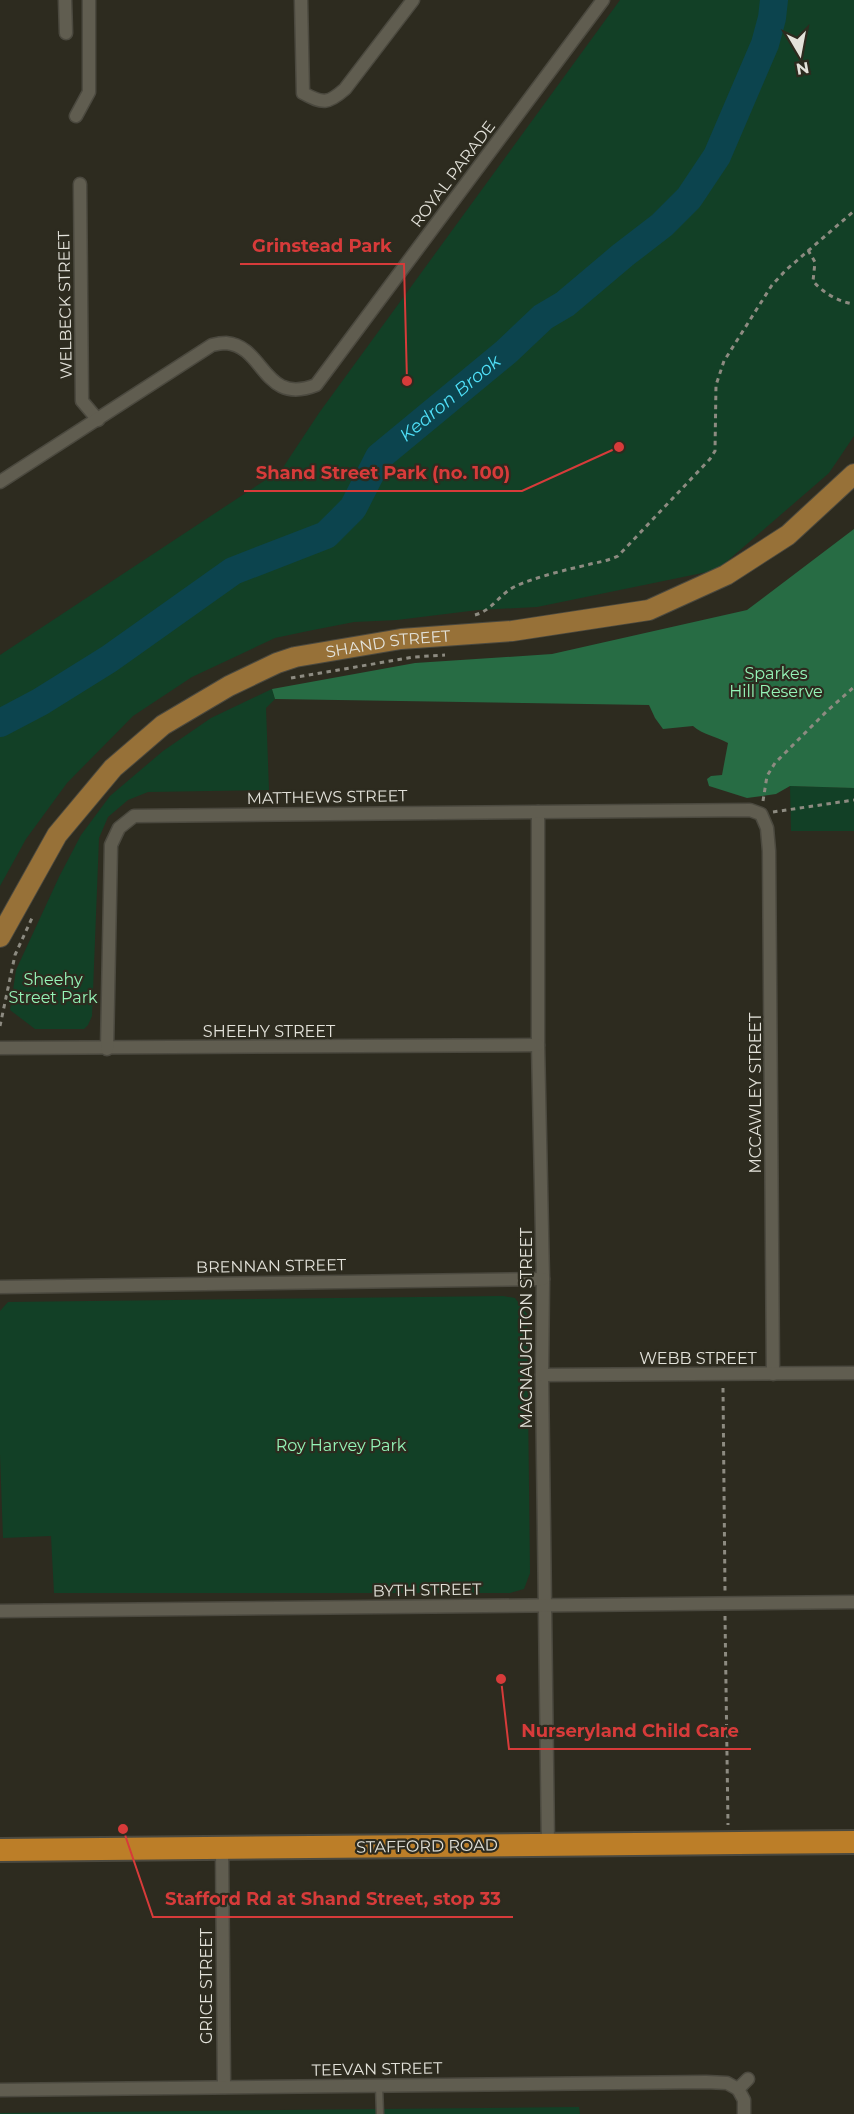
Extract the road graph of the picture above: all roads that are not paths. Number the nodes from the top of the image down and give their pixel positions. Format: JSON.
{"nodes":[{"id":1,"x":65,"y":0,"type":"edge"},
{"id":2,"x":88,"y":0,"type":"edge"},
{"id":3,"x":301,"y":0,"type":"edge"},
{"id":4,"x":413,"y":0,"type":"edge"},
{"id":5,"x":603,"y":0,"type":"edge"},
{"id":6,"x":66,"y":33,"type":"dead end"},
{"id":7,"x":76,"y":116,"type":"dead end"},
{"id":8,"x":80,"y":184,"type":"dead end"},
{"id":9,"x":98,"y":420,"type":"junction"},
{"id":10,"x":854,"y":474,"type":"edge"},
{"id":11,"x":0,"y":482,"type":"edge"},
{"id":12,"x":538,"y":812,"type":"junction"},
{"id":13,"x":761,"y":814,"type":"joint"},
{"id":14,"x":0,"y":937,"type":"edge"},
{"id":15,"x":538,"y":1045,"type":"junction"},
{"id":16,"x":0,"y":1048,"type":"edge"},
{"id":17,"x":107,"y":1048,"type":"junction"},
{"id":18,"x":543,"y":1279,"type":"junction"},
{"id":19,"x":0,"y":1287,"type":"edge"},
{"id":20,"x":854,"y":1373,"type":"edge"},
{"id":21,"x":773,"y":1374,"type":"junction"},
{"id":22,"x":542,"y":1375,"type":"junction"},
{"id":23,"x":854,"y":1602,"type":"edge"},
{"id":24,"x":546,"y":1605,"type":"junction"},
{"id":25,"x":0,"y":1611,"type":"edge"},
{"id":26,"x":854,"y":1842,"type":"edge"},
{"id":27,"x":548,"y":1845,"type":"junction"},
{"id":28,"x":222,"y":1848,"type":"junction"},
{"id":29,"x":0,"y":1850,"type":"edge"},
{"id":30,"x":748,"y":2079,"type":"dead end"},
{"id":31,"x":379,"y":2086,"type":"junction"},
{"id":32,"x":224,"y":2087,"type":"junction"},
{"id":33,"x":738,"y":2089,"type":"junction"},
{"id":34,"x":0,"y":2090,"type":"edge"},
{"id":35,"x":380,"y":2114,"type":"edge"},
{"id":36,"x":744,"y":2114,"type":"edge"}],
"edges":[{"from":1,"to":6,"type":"street"},
{"from":2,"to":7,"type":"street"},
{"from":3,"to":4,"type":"street"},
{"from":5,"to":9,"type":"street","name":"ROYAL PARADE"},
{"from":8,"to":9,"type":"street","name":"WELBECK STREET"},
{"from":9,"to":11,"type":"street","name":"ROYAL PARADE"},
{"from":10,"to":14,"type":"main road","name":"SHAND STREET"},
{"from":12,"to":13,"type":"street","name":"MATTHEWS STREET"},
{"from":12,"to":15,"type":"street","name":"MACNAUGHTON STREET"},
{"from":12,"to":17,"type":"street","name":"MATTHEWS STREET"},
{"from":13,"to":21,"type":"street","name":"MCCAWLEY STREET"},
{"from":15,"to":17,"type":"street","name":"SHEEHY STREET"},
{"from":15,"to":18,"type":"street","name":"MACNAUGHTON STREET"},
{"from":16,"to":17,"type":"street","name":"SHEEHY STREET"},
{"from":18,"to":19,"type":"street","name":"BRENNAN STREET"},
{"from":18,"to":22,"type":"street","name":"MACNAUGHTON STREET"},
{"from":20,"to":21,"type":"street","name":"WEBB STREET"},
{"from":21,"to":22,"type":"street","name":"WEBB STREET"},
{"from":22,"to":24,"type":"street","name":"MACNAUGHTON STREET"},
{"from":23,"to":24,"type":"street","name":"BYTH STREET"},
{"from":24,"to":25,"type":"street","name":"BYTH STREET"},
{"from":24,"to":27,"type":"street","name":"MACNAUGHTON STREET"},
{"from":26,"to":27,"type":"highway","name":"STAFFORD ROAD"},
{"from":27,"to":28,"type":"highway","name":"STAFFORD ROAD"},
{"from":28,"to":29,"type":"highway","name":"STAFFORD ROAD"},
{"from":28,"to":32,"type":"street","name":"GRICE STREET"},
{"from":30,"to":33,"type":"street"},
{"from":31,"to":32,"type":"street","name":"TEEVAN STREET"},
{"from":31,"to":33,"type":"street","name":"TEEVAN STREET"},
{"from":31,"to":35,"type":"lane"},
{"from":32,"to":34,"type":"street","name":"TEEVAN STREET"},
{"from":33,"to":36,"type":"street"}]}
